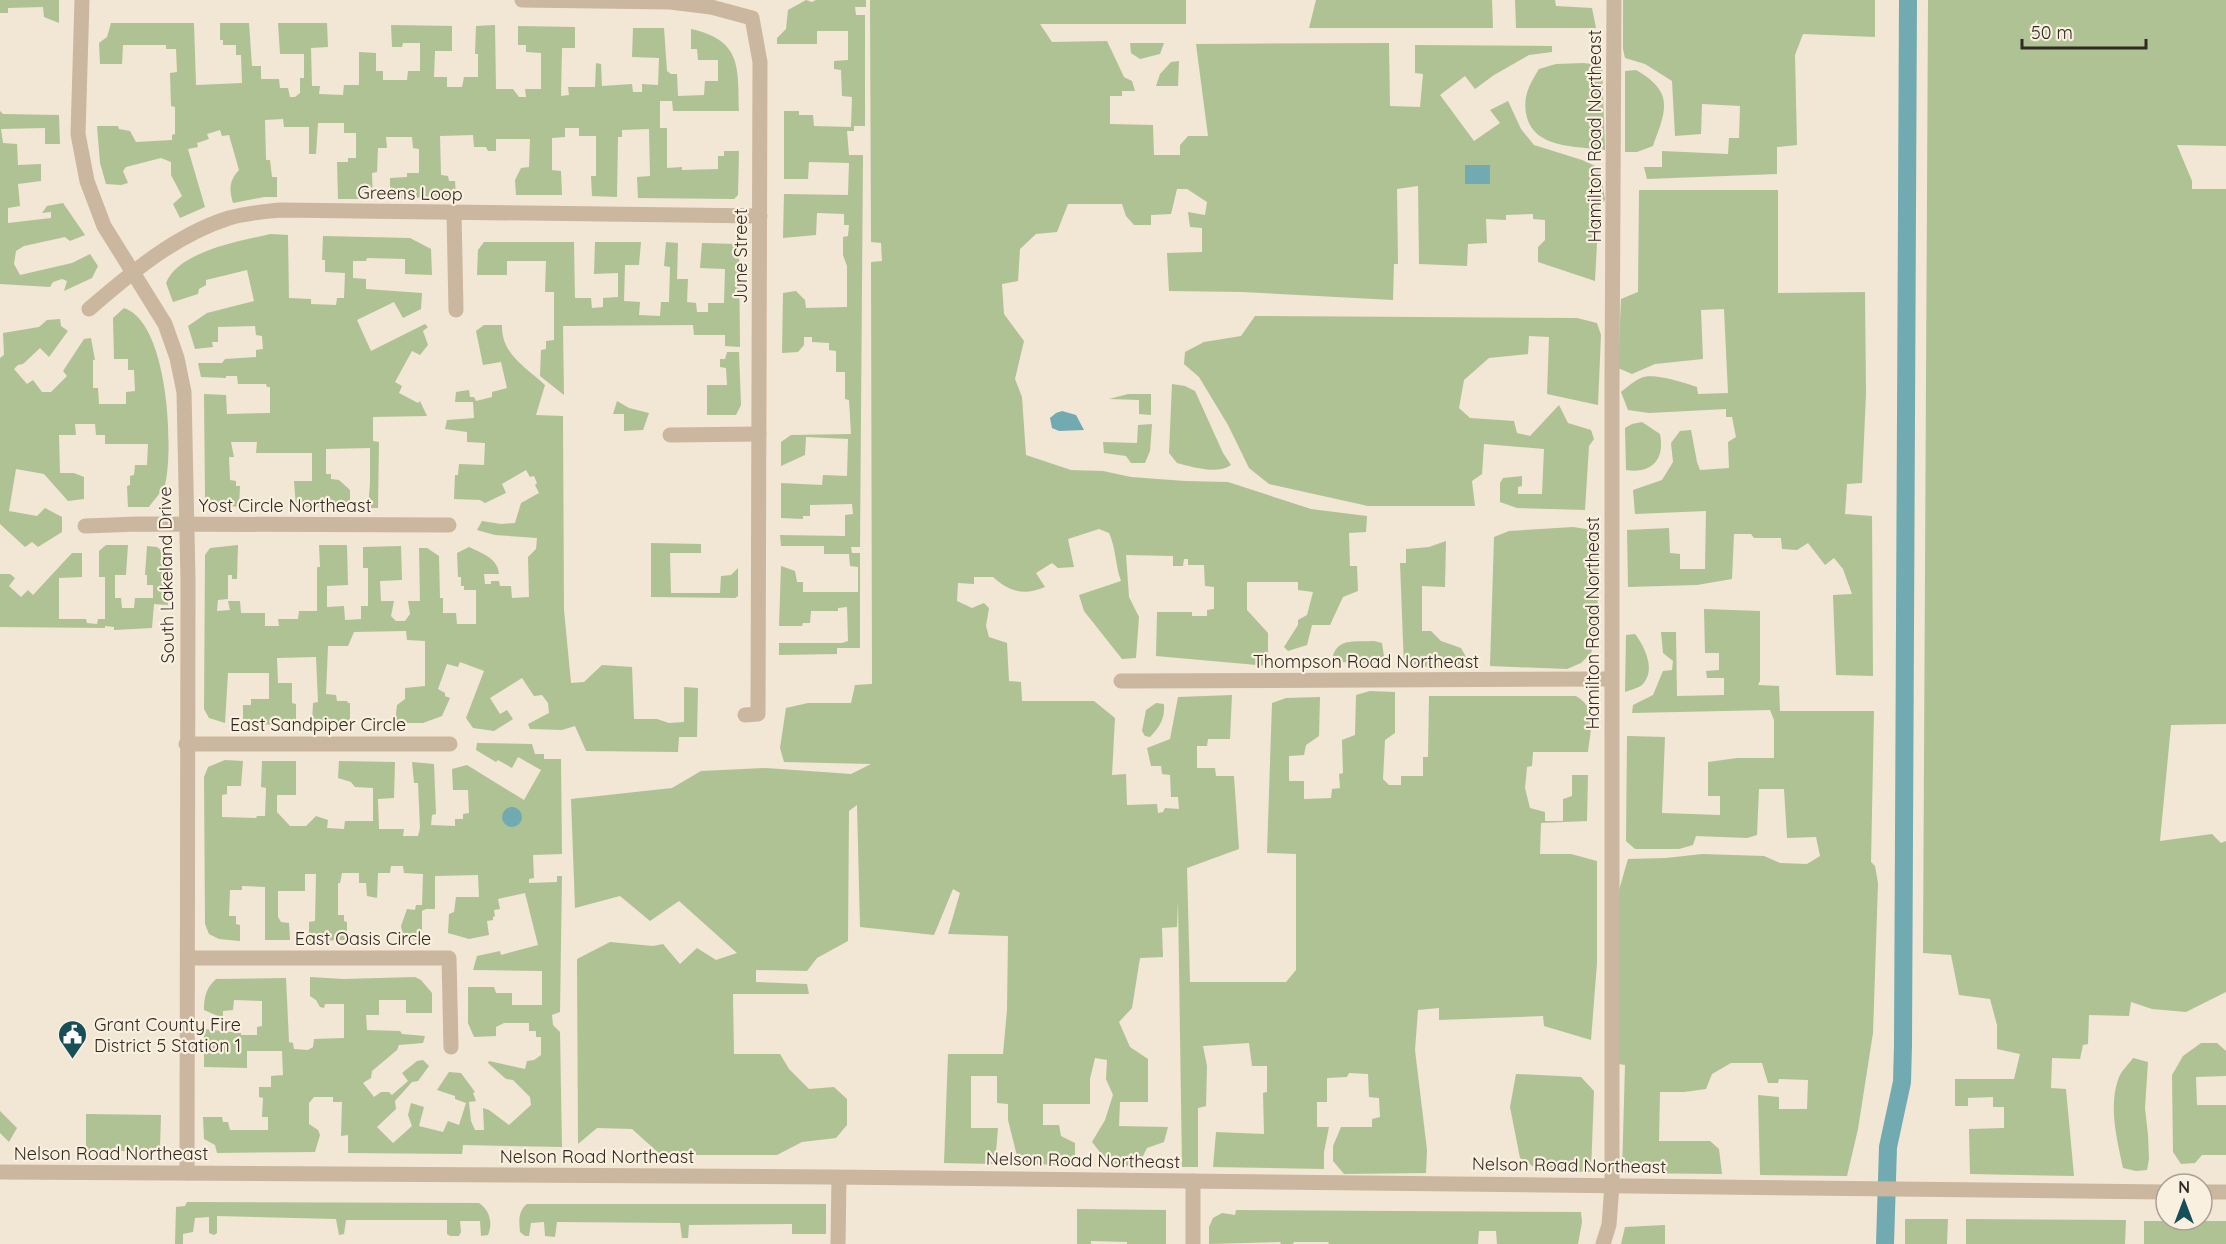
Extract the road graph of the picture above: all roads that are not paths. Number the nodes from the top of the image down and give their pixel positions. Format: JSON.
{"nodes":[{"id":1,"x":82,"y":0,"type":"edge"},
{"id":2,"x":522,"y":0,"type":"edge"},
{"id":3,"x":1614,"y":0,"type":"edge"},
{"id":4,"x":454,"y":213,"type":"junction"},
{"id":5,"x":760,"y":216,"type":"junction"},
{"id":6,"x":132,"y":271,"type":"junction"},
{"id":7,"x":89,"y":309,"type":"dead end"},
{"id":8,"x":456,"y":310,"type":"dead end"},
{"id":9,"x":759,"y":434,"type":"junction"},
{"id":10,"x":670,"y":435,"type":"dead end"},
{"id":11,"x":186,"y":525,"type":"junction"},
{"id":12,"x":449,"y":525,"type":"dead end"},
{"id":13,"x":85,"y":526,"type":"dead end"},
{"id":14,"x":1611,"y":679,"type":"junction"},
{"id":15,"x":1121,"y":681,"type":"dead end"},
{"id":16,"x":745,"y":714,"type":"dead end"},
{"id":17,"x":186,"y":744,"type":"junction"},
{"id":18,"x":450,"y":744,"type":"dead end"},
{"id":19,"x":188,"y":958,"type":"junction"},
{"id":20,"x":451,"y":1047,"type":"dead end"},
{"id":21,"x":0,"y":1172,"type":"edge"},
{"id":22,"x":187,"y":1173,"type":"junction"},
{"id":23,"x":839,"y":1178,"type":"junction"},
{"id":24,"x":1193,"y":1181,"type":"junction"},
{"id":25,"x":1611,"y":1185,"type":"junction"},
{"id":26,"x":2154,"y":1192,"type":"edge"},
{"id":27,"x":838,"y":1244,"type":"edge"},
{"id":28,"x":1193,"y":1244,"type":"edge"},
{"id":29,"x":1603,"y":1244,"type":"edge"}],
"edges":[{"from":1,"to":6,"type":"street","name":"South Lakeland Drive"},
{"from":2,"to":5,"type":"street","name":"June Street"},
{"from":3,"to":14,"type":"street","name":"Hamilton Road Northeast"},
{"from":4,"to":5,"type":"street","name":"Greens Loop"},
{"from":4,"to":6,"type":"street","name":"Greens Loop"},
{"from":4,"to":8,"type":"street"},
{"from":5,"to":9,"type":"street","name":"June Street"},
{"from":6,"to":7,"type":"street","name":"Greens Loop"},
{"from":6,"to":11,"type":"street","name":"South Lakeland Drive"},
{"from":9,"to":10,"type":"street"},
{"from":9,"to":16,"type":"street","name":"June Street"},
{"from":11,"to":12,"type":"street","name":"Yost Circle Northeast"},
{"from":11,"to":13,"type":"street","name":"Yost Circle Northeast"},
{"from":11,"to":17,"type":"street","name":"South Lakeland Drive"},
{"from":14,"to":15,"type":"street","name":"Thompson Road Northeast"},
{"from":14,"to":25,"type":"street","name":"Hamilton Road Northeast"},
{"from":17,"to":18,"type":"street","name":"East Sandpiper Circle"},
{"from":17,"to":19,"type":"street","name":"South Lakeland Drive"},
{"from":19,"to":20,"type":"street","name":"East Oasis Circle"},
{"from":19,"to":22,"type":"street","name":"South Lakeland Drive"},
{"from":21,"to":22,"type":"street","name":"Nelson Road Northeast"},
{"from":22,"to":23,"type":"street","name":"Nelson Road Northeast"},
{"from":23,"to":24,"type":"street","name":"Nelson Road Northeast"},
{"from":23,"to":27,"type":"street"},
{"from":24,"to":25,"type":"street","name":"Nelson Road Northeast"},
{"from":24,"to":28,"type":"street"},
{"from":25,"to":26,"type":"street","name":"Nelson Road Northeast"},
{"from":25,"to":29,"type":"street","name":"Hamilton Road Northeast"}]}
